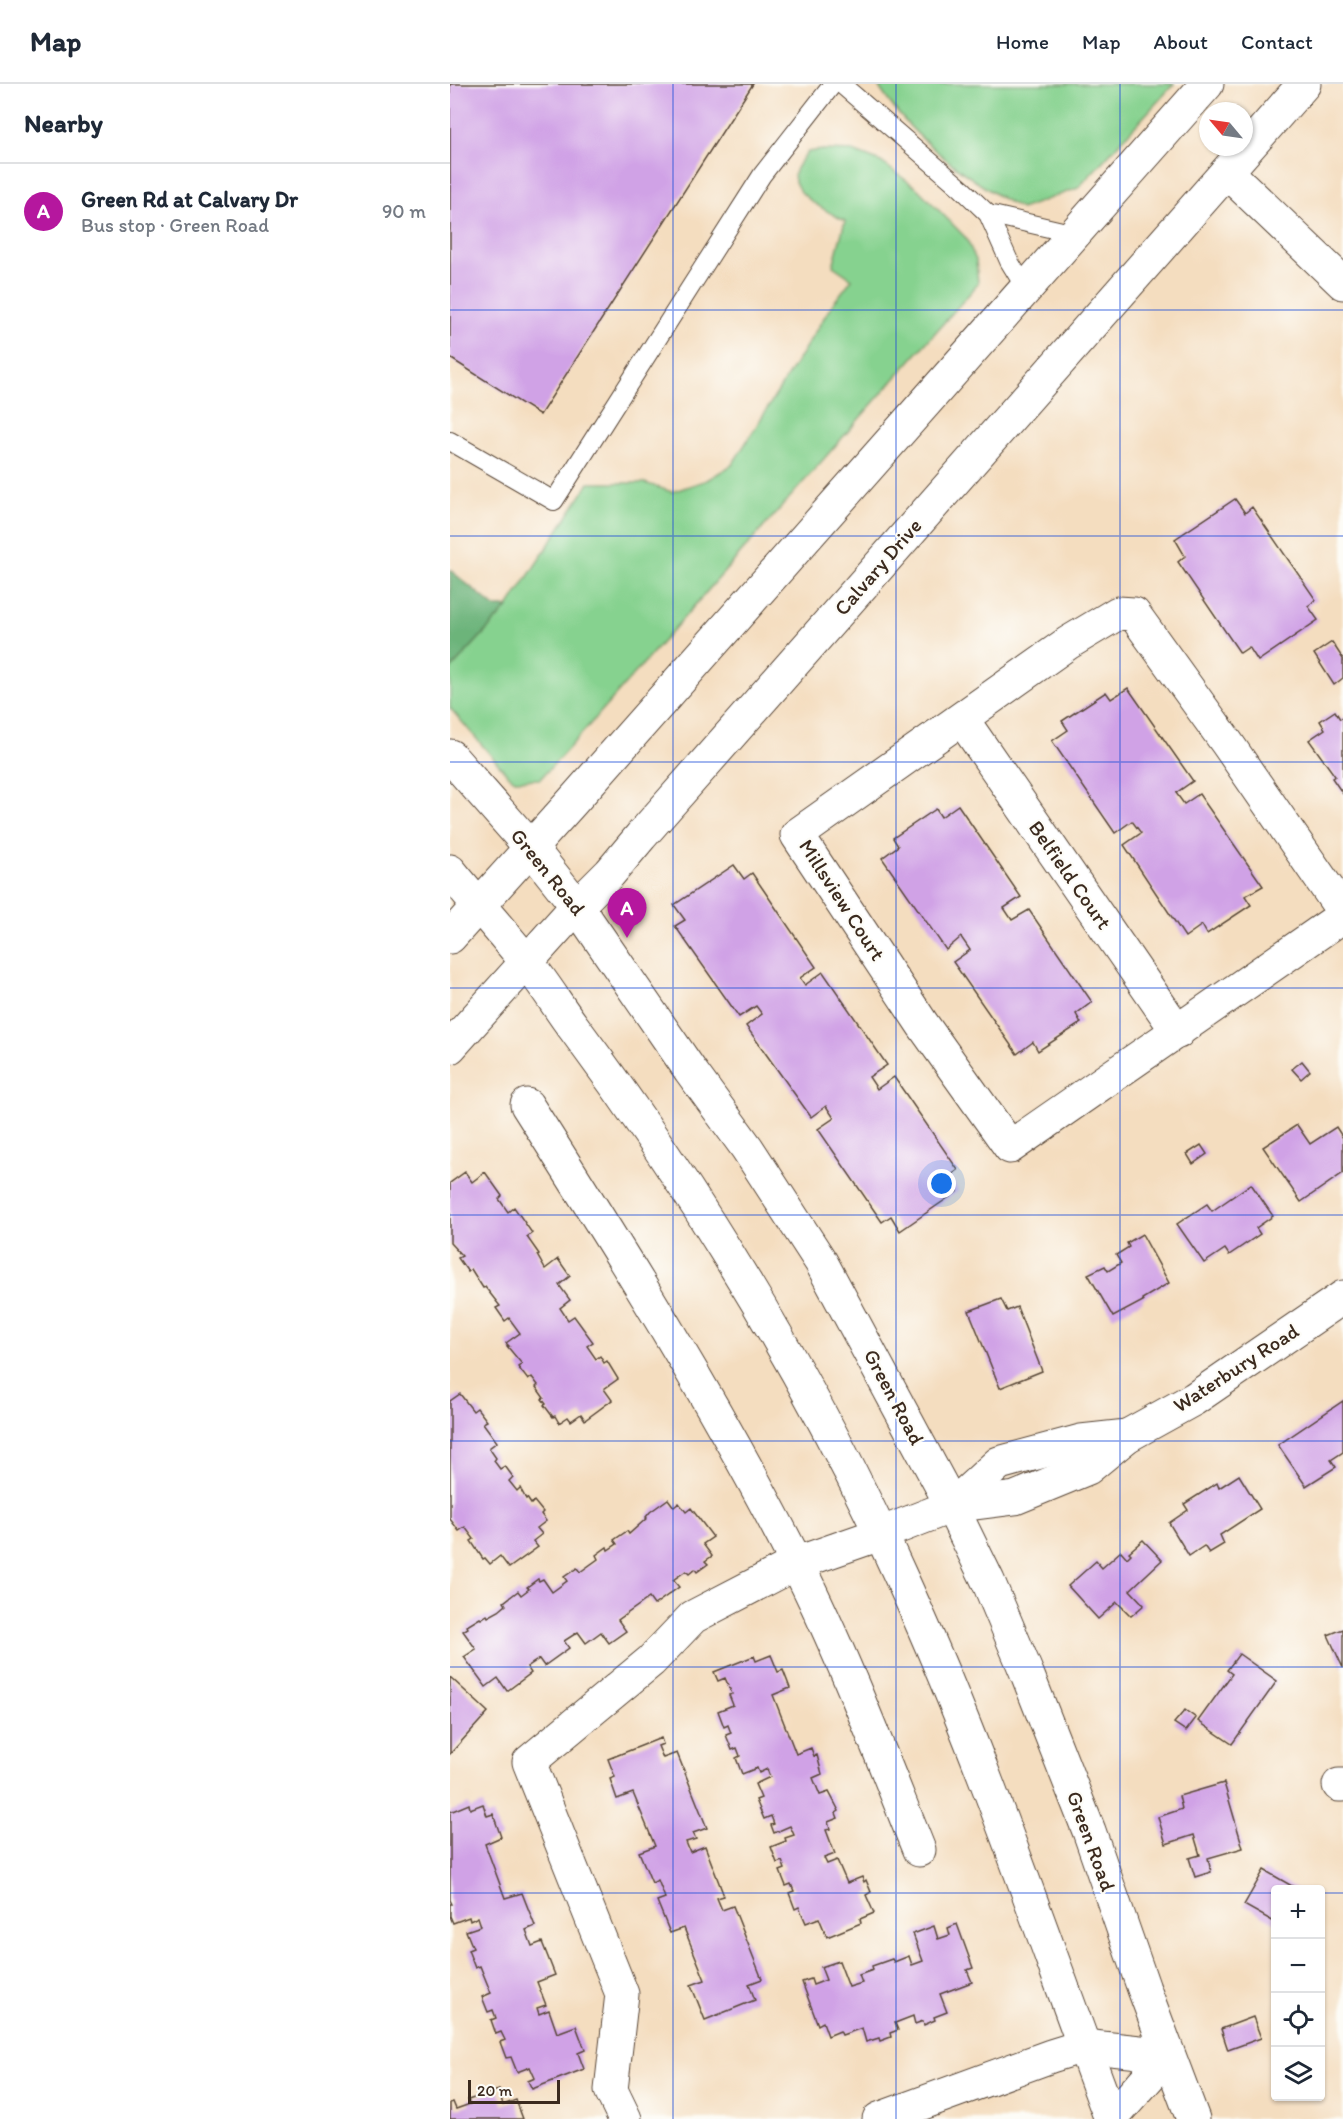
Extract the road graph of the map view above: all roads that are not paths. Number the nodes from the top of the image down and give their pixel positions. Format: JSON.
{"nodes":[{"id":1,"x":833,"y":84,"type":"edge"},
{"id":2,"x":841,"y":84,"type":"edge"},
{"id":3,"x":1207,"y":84,"type":"edge"},
{"id":4,"x":1304,"y":84,"type":"edge"},
{"id":5,"x":1227,"y":172,"type":"junction"},
{"id":6,"x":988,"y":214,"type":"junction"},
{"id":7,"x":1075,"y":234,"type":"junction"},
{"id":8,"x":1343,"y":283,"type":"edge"},
{"id":9,"x":1026,"y":289,"type":"junction"},
{"id":10,"x":450,"y":441,"type":"edge"},
{"id":11,"x":962,"y":718,"type":"junction"},
{"id":12,"x":450,"y":756,"type":"edge"},
{"id":13,"x":531,"y":848,"type":"junction"},
{"id":14,"x":450,"y":871,"type":"edge"},
{"id":15,"x":577,"y":906,"type":"junction"},
{"id":16,"x":478,"y":907,"type":"junction"},
{"id":17,"x":1343,"y":911,"type":"edge"},
{"id":18,"x":1343,"y":916,"type":"edge"},
{"id":19,"x":450,"y":937,"type":"edge"},
{"id":20,"x":527,"y":962,"type":"junction"},
{"id":21,"x":1178,"y":1032,"type":"junction"},
{"id":22,"x":450,"y":1047,"type":"edge"},
{"id":23,"x":527,"y":1105,"type":"dead end"},
{"id":24,"x":1343,"y":1297,"type":"edge"},
{"id":25,"x":952,"y":1506,"type":"junction"},
{"id":26,"x":880,"y":1534,"type":"junction"},
{"id":27,"x":797,"y":1563,"type":"junction"},
{"id":28,"x":919,"y":1850,"type":"dead end"},
{"id":29,"x":1083,"y":2046,"type":"junction"},
{"id":30,"x":1168,"y":2055,"type":"junction"},
{"id":31,"x":625,"y":2119,"type":"edge"},
{"id":32,"x":879,"y":2119,"type":"edge"},
{"id":33,"x":1111,"y":2119,"type":"edge"},
{"id":34,"x":1193,"y":2119,"type":"edge"}],
"edges":[{"from":1,"to":10,"type":"lane"},
{"from":2,"to":6,"type":"lane"},
{"from":3,"to":7,"type":"street"},
{"from":4,"to":5,"type":"street","name":"Calvary Drive"},
{"from":5,"to":8,"type":"street"},
{"from":5,"to":15,"type":"street","name":"Calvary Drive"},
{"from":6,"to":7,"type":"lane"},
{"from":6,"to":9,"type":"lane"},
{"from":7,"to":9,"type":"street"},
{"from":9,"to":13,"type":"street"},
{"from":11,"to":17,"type":"street","name":"Millsview Court"},
{"from":11,"to":21,"type":"street","name":"Belfield Court"},
{"from":11,"to":21,"type":"street","name":"Millsview Court"},
{"from":12,"to":13,"type":"street","name":"Green Road"},
{"from":13,"to":15,"type":"street","name":"Green Road"},
{"from":13,"to":16,"type":"street"},
{"from":14,"to":16,"type":"street"},
{"from":15,"to":20,"type":"street","name":"Calvary Drive"},
{"from":15,"to":25,"type":"street","name":"Green Road"},
{"from":16,"to":19,"type":"street"},
{"from":16,"to":20,"type":"street"},
{"from":18,"to":21,"type":"street","name":"Millsview Court"},
{"from":20,"to":22,"type":"street","name":"Calvary Drive"},
{"from":20,"to":26,"type":"street"},
{"from":23,"to":27,"type":"street"},
{"from":24,"to":25,"type":"street","name":"Waterbury Road"},
{"from":25,"to":26,"type":"street"},
{"from":25,"to":30,"type":"street","name":"Green Road"},
{"from":26,"to":27,"type":"street"},
{"from":26,"to":29,"type":"street"},
{"from":27,"to":28,"type":"street"},
{"from":27,"to":31,"type":"street"},
{"from":29,"to":30,"type":"street"},
{"from":29,"to":32,"type":"street"},
{"from":29,"to":33,"type":"street"},
{"from":30,"to":33,"type":"street"},
{"from":30,"to":34,"type":"street","name":"Green Road"}]}
